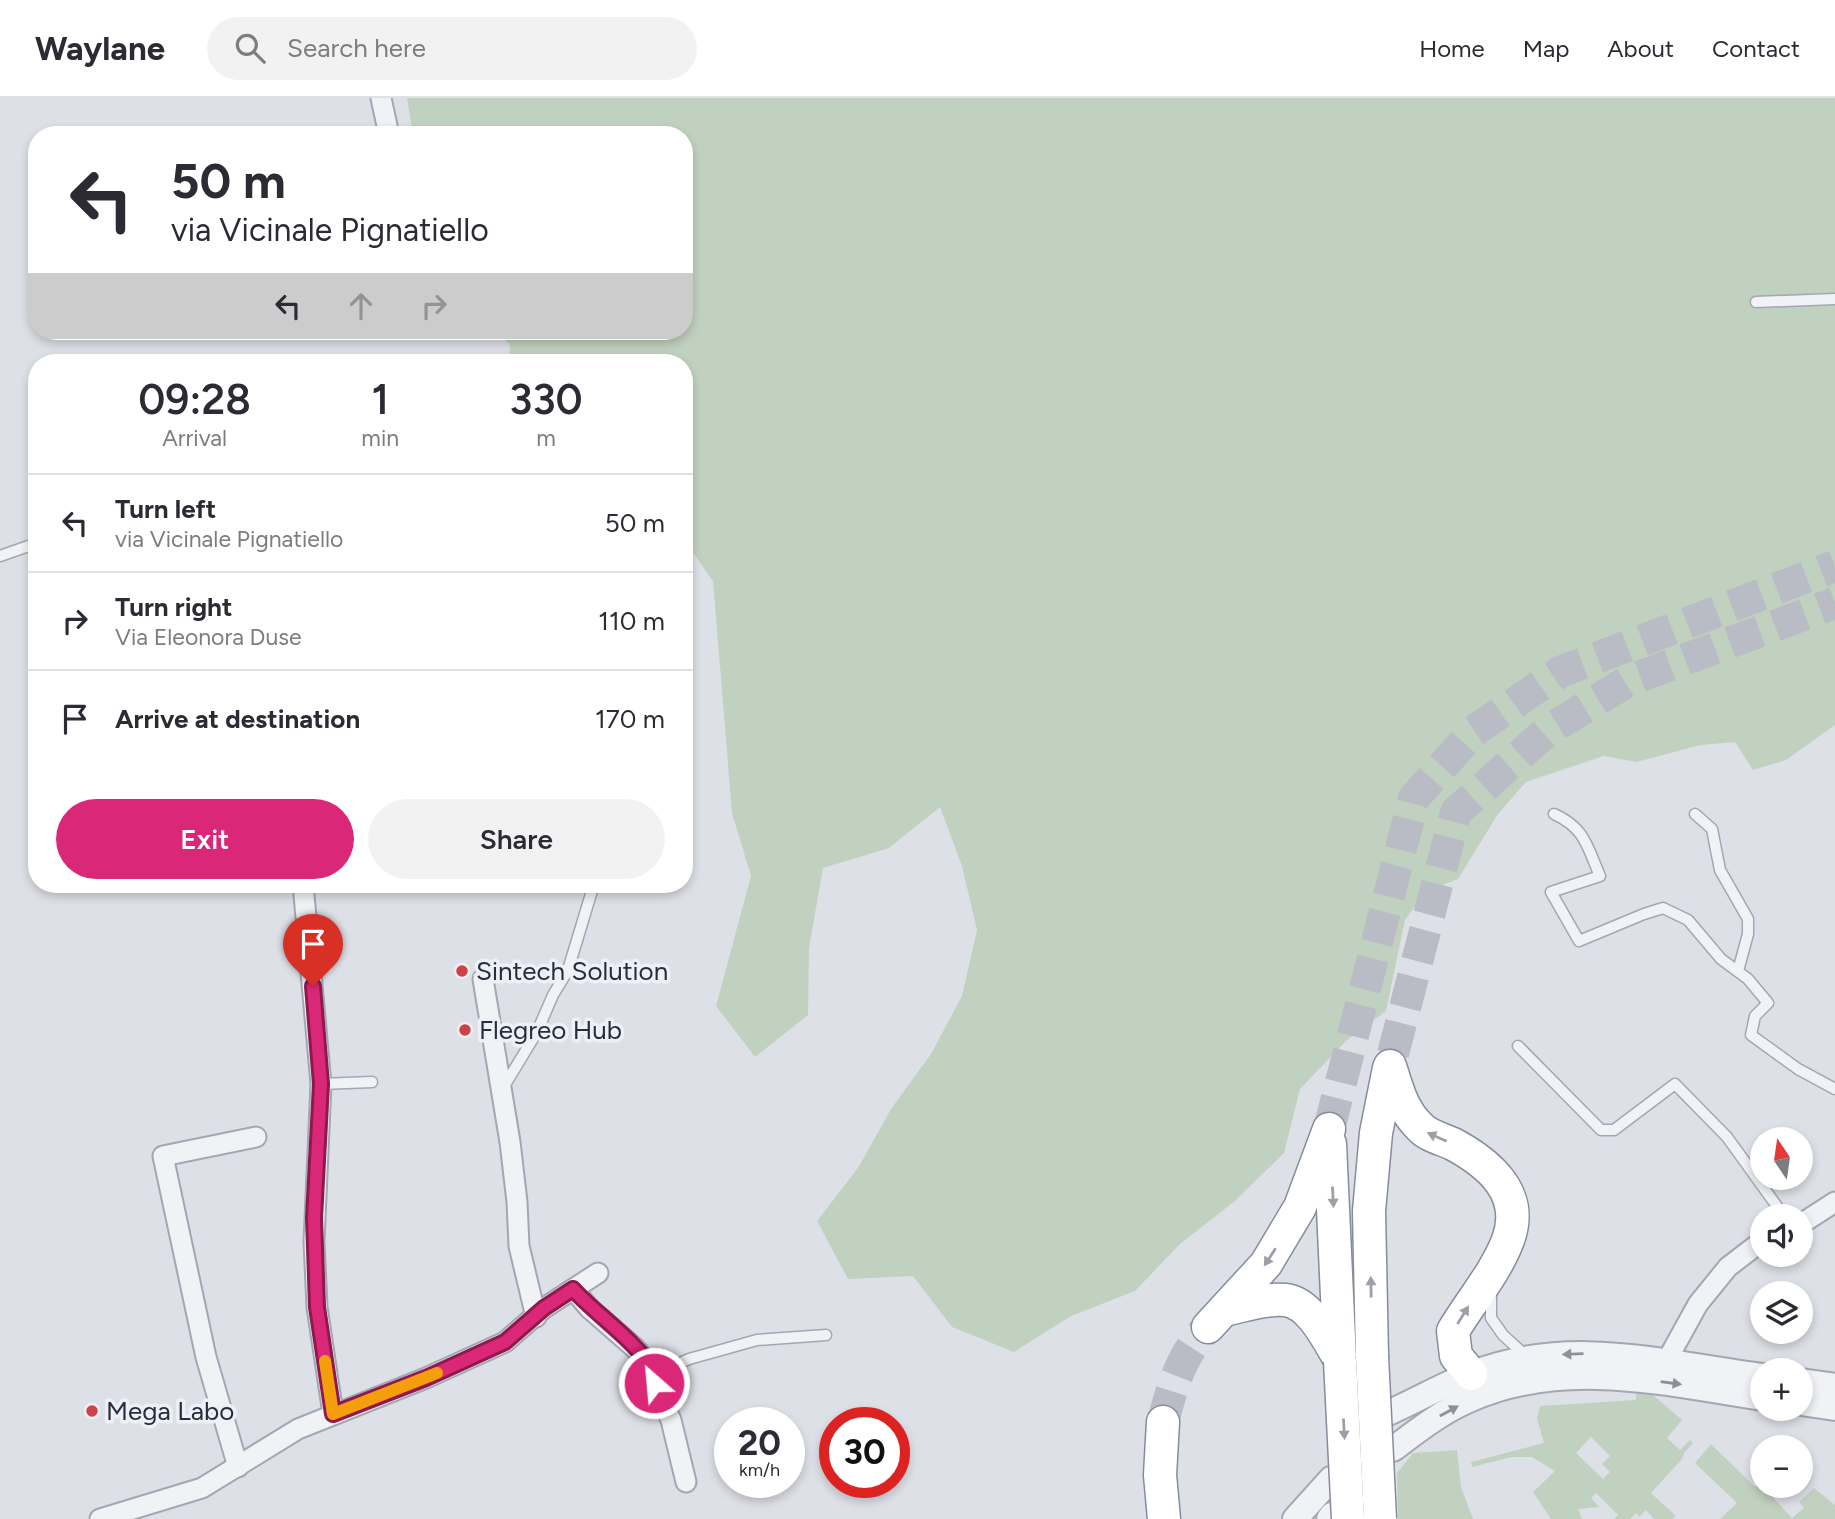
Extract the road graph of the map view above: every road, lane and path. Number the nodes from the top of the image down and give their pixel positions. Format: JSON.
{"nodes":[{"id":1,"x":381,"y":98,"type":"edge"},
{"id":2,"x":387,"y":126,"type":"edge"},
{"id":3,"x":1835,"y":299,"type":"edge"},
{"id":4,"x":1756,"y":302,"type":"dead end"},
{"id":5,"x":28,"y":546,"type":"edge"},
{"id":6,"x":0,"y":556,"type":"edge"},
{"id":7,"x":1554,"y":814,"type":"dead end"},
{"id":8,"x":1695,"y":814,"type":"dead end"},
{"id":9,"x":304,"y":893,"type":"edge"},
{"id":10,"x":591,"y":893,"type":"edge"},
{"id":11,"x":1738,"y":971,"type":"junction"},
{"id":12,"x":483,"y":979,"type":"dead end"},
{"id":13,"x":1518,"y":1046,"type":"dead end"},
{"id":14,"x":372,"y":1082,"type":"dead end"},
{"id":15,"x":321,"y":1084,"type":"junction"},
{"id":16,"x":1835,"y":1089,"type":"edge"},
{"id":17,"x":501,"y":1091,"type":"junction"},
{"id":18,"x":256,"y":1137,"type":"dead end"},
{"id":19,"x":1835,"y":1202,"type":"edge"},
{"id":20,"x":1775,"y":1204,"type":"edge"},
{"id":21,"x":1813,"y":1216,"type":"edge"},
{"id":22,"x":1750,"y":1250,"type":"edge"},
{"id":23,"x":598,"y":1273,"type":"dead end"},
{"id":24,"x":573,"y":1289,"type":"junction"},
{"id":25,"x":1491,"y":1298,"type":"dead end"},
{"id":26,"x":536,"y":1317,"type":"junction"},
{"id":27,"x":826,"y":1335,"type":"dead end"},
{"id":28,"x":1529,"y":1359,"type":"junction"},
{"id":29,"x":1667,"y":1360,"type":"junction"},
{"id":30,"x":1340,"y":1361,"type":"junction"},
{"id":31,"x":1471,"y":1374,"type":"junction"},
{"id":32,"x":1750,"y":1374,"type":"edge"},
{"id":33,"x":652,"y":1376,"type":"junction"},
{"id":34,"x":1813,"y":1383,"type":"edge"},
{"id":35,"x":1835,"y":1386,"type":"edge"},
{"id":36,"x":1750,"y":1396,"type":"edge"},
{"id":37,"x":1813,"y":1405,"type":"edge"},
{"id":38,"x":1835,"y":1408,"type":"edge"},
{"id":39,"x":1388,"y":1413,"type":"dead end"},
{"id":40,"x":333,"y":1414,"type":"junction"},
{"id":41,"x":1163,"y":1422,"type":"tunnel mouth"},
{"id":42,"x":1393,"y":1449,"type":"dead end"},
{"id":43,"x":238,"y":1467,"type":"junction"},
{"id":44,"x":1160,"y":1475,"type":"junction"},
{"id":45,"x":1331,"y":1479,"type":"dead end"},
{"id":46,"x":686,"y":1482,"type":"dead end"},
{"id":47,"x":1336,"y":1518,"type":"edge"},
{"id":48,"x":100,"y":1519,"type":"edge"},
{"id":49,"x":1164,"y":1519,"type":"edge"},
{"id":50,"x":1175,"y":1519,"type":"edge"},
{"id":51,"x":1295,"y":1519,"type":"edge"},
{"id":52,"x":1380,"y":1519,"type":"edge"}],
"edges":[{"from":1,"to":2,"type":"street"},
{"from":3,"to":4,"type":"lane"},
{"from":5,"to":6,"type":"lane"},
{"from":7,"to":11,"type":"lane"},
{"from":8,"to":11,"type":"lane"},
{"from":9,"to":15,"type":"street"},
{"from":10,"to":17,"type":"lane"},
{"from":11,"to":16,"type":"lane"},
{"from":12,"to":17,"type":"street"},
{"from":13,"to":20,"type":"lane"},
{"from":14,"to":15,"type":"lane"},
{"from":15,"to":40,"type":"street"},
{"from":17,"to":26,"type":"street"},
{"from":18,"to":43,"type":"street"},
{"from":19,"to":21,"type":"street"},
{"from":22,"to":29,"type":"street"},
{"from":23,"to":24,"type":"street"},
{"from":24,"to":26,"type":"street"},
{"from":24,"to":33,"type":"street"},
{"from":25,"to":28,"type":"lane"},
{"from":26,"to":40,"type":"street"},
{"from":27,"to":33,"type":"lane"},
{"from":29,"to":28,"type":"street","one_way":true},
{"from":28,"to":31,"type":"street"},
{"from":29,"to":32,"type":"street"},
{"from":30,"to":30,"type":"highway"},
{"from":30,"to":47,"type":"highway","one_way":true,"bridge":true},
{"from":31,"to":39,"type":"street"},
{"from":31,"to":52,"type":"highway","bridge":true},
{"from":33,"to":46,"type":"street"},
{"from":34,"to":35,"type":"street"},
{"from":42,"to":36,"type":"street","one_way":true},
{"from":37,"to":38,"type":"street"},
{"from":40,"to":43,"type":"street"},
{"from":41,"to":44,"type":"highway"},
{"from":43,"to":48,"type":"street"},
{"from":44,"to":49,"type":"highway"},
{"from":44,"to":50,"type":"highway"},
{"from":45,"to":51,"type":"street"}]}
